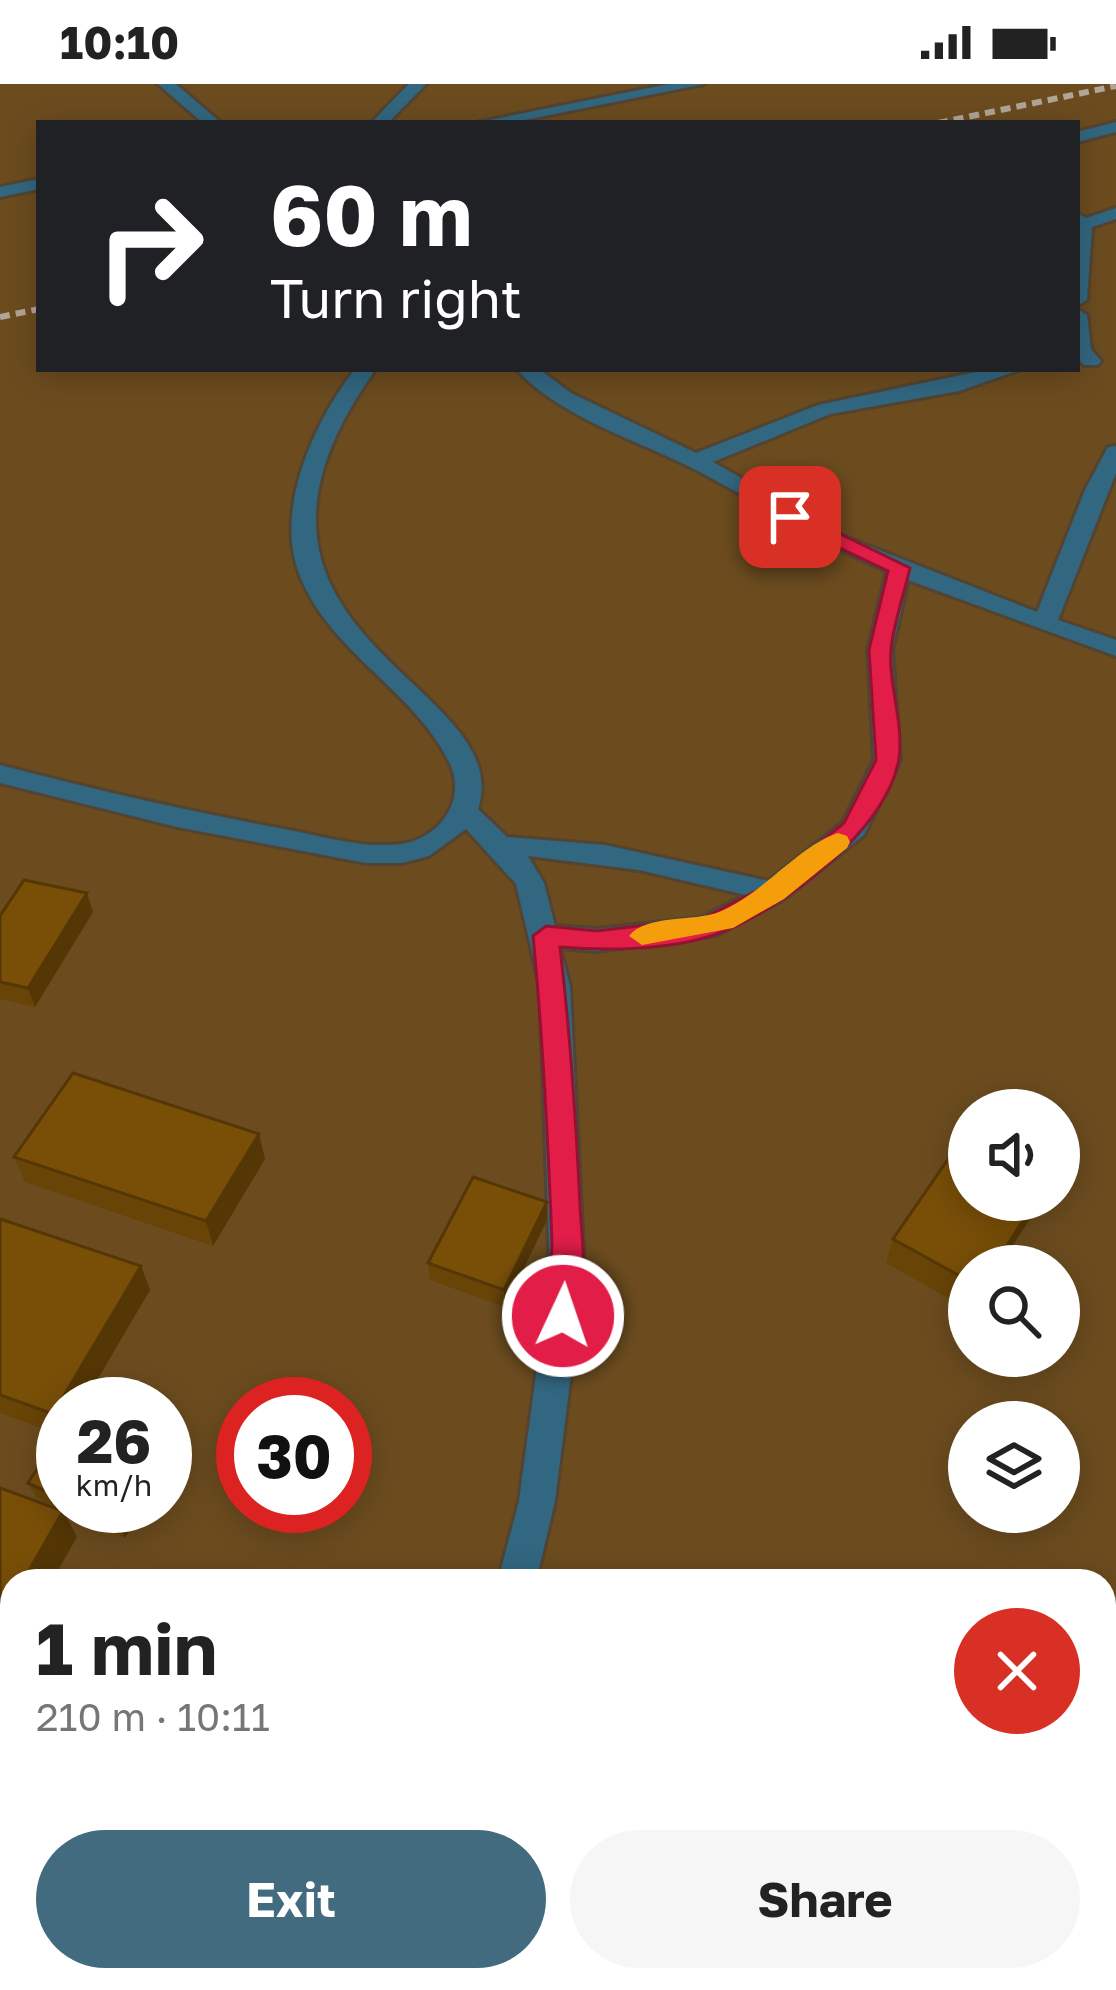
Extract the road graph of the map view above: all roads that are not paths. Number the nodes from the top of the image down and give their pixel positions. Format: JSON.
{"nodes":[{"id":1,"x":166,"y":84,"type":"edge"},
{"id":2,"x":418,"y":84,"type":"edge"},
{"id":3,"x":696,"y":84,"type":"edge"},
{"id":4,"x":209,"y":120,"type":"edge"},
{"id":5,"x":382,"y":120,"type":"edge"},
{"id":6,"x":498,"y":120,"type":"edge"},
{"id":7,"x":1116,"y":127,"type":"edge"},
{"id":8,"x":1080,"y":136,"type":"edge"},
{"id":9,"x":36,"y":185,"type":"edge"},
{"id":10,"x":0,"y":192,"type":"edge"},
{"id":11,"x":1116,"y":213,"type":"edge"},
{"id":12,"x":1080,"y":222,"type":"edge"},
{"id":13,"x":1080,"y":227,"type":"edge"},
{"id":14,"x":1080,"y":281,"type":"edge"},
{"id":15,"x":1084,"y":361,"type":"edge"},
{"id":16,"x":1116,"y":368,"type":"edge"},
{"id":17,"x":364,"y":372,"type":"edge"},
{"id":18,"x":531,"y":372,"type":"edge"},
{"id":19,"x":1002,"y":372,"type":"edge"},
{"id":20,"x":1116,"y":452,"type":"edge"},
{"id":21,"x":695,"y":461,"type":"junction"},
{"id":22,"x":899,"y":568,"type":"junction"},
{"id":23,"x":1045,"y":622,"type":"junction"},
{"id":24,"x":1116,"y":647,"type":"edge"},
{"id":25,"x":0,"y":774,"type":"edge"},
{"id":26,"x":465,"y":812,"type":"junction"},
{"id":27,"x":501,"y":846,"type":"junction"},
{"id":28,"x":775,"y":892,"type":"junction"},
{"id":29,"x":546,"y":936,"type":"junction"},
{"id":30,"x":522,"y":1569,"type":"edge"}],
"edges":[{"from":1,"to":4,"type":"street"},
{"from":2,"to":5,"type":"street"},
{"from":3,"to":6,"type":"street"},
{"from":7,"to":8,"type":"street"},
{"from":9,"to":10,"type":"street"},
{"from":11,"to":12,"type":"street"},
{"from":13,"to":14,"type":"street"},
{"from":15,"to":16,"type":"street"},
{"from":17,"to":26,"type":"street"},
{"from":18,"to":21,"type":"street"},
{"from":19,"to":21,"type":"street"},
{"from":20,"to":23,"type":"street"},
{"from":21,"to":22,"type":"street"},
{"from":22,"to":23,"type":"street"},
{"from":22,"to":28,"type":"street"},
{"from":23,"to":24,"type":"street"},
{"from":25,"to":26,"type":"street"},
{"from":26,"to":27,"type":"street"},
{"from":27,"to":28,"type":"street"},
{"from":27,"to":29,"type":"street"},
{"from":28,"to":29,"type":"street"},
{"from":29,"to":30,"type":"street"}]}
